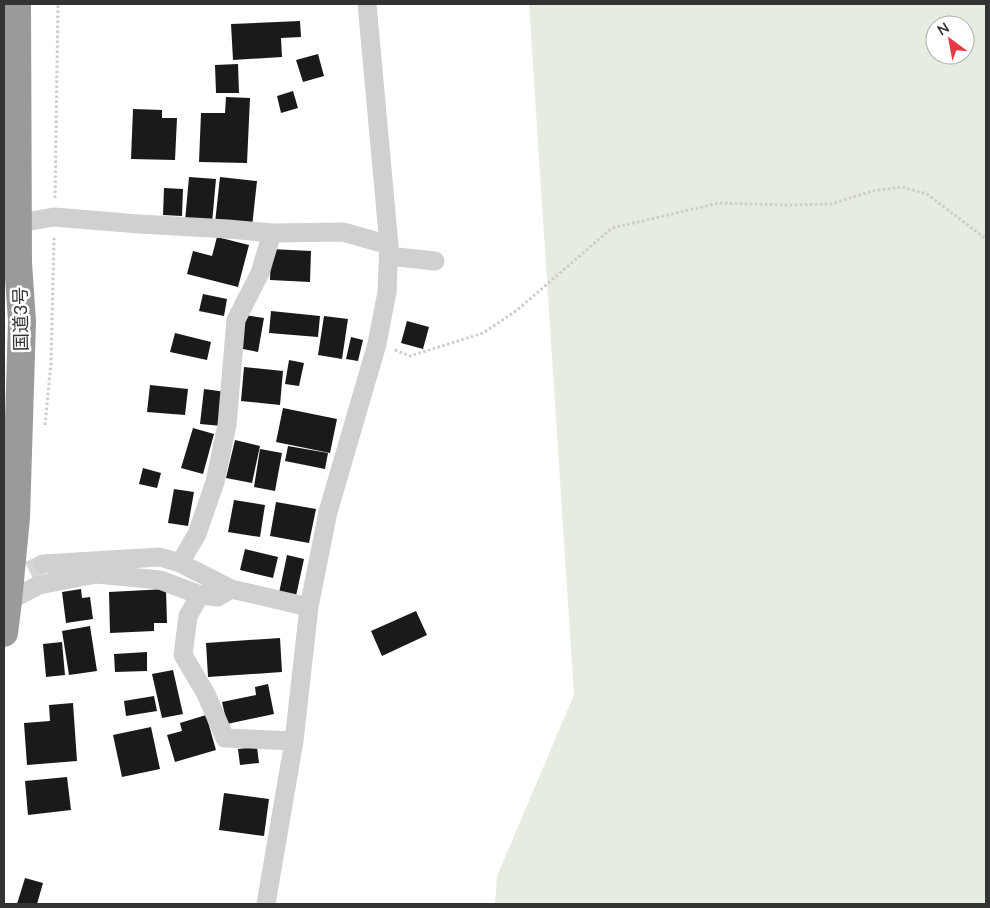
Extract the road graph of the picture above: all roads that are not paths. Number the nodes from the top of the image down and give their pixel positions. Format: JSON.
{"nodes":[{"id":1,"x":17,"y":4,"type":"edge"},
{"id":2,"x":30,"y":4,"type":"edge"},
{"id":3,"x":367,"y":4,"type":"edge"},
{"id":4,"x":26,"y":222,"type":"junction"},
{"id":5,"x":272,"y":233,"type":"junction"},
{"id":6,"x":392,"y":253,"type":"junction"},
{"id":7,"x":435,"y":261,"type":"dead end"},
{"id":8,"x":22,"y":321,"type":"junction"},
{"id":9,"x":180,"y":563,"type":"junction"},
{"id":10,"x":43,"y":564,"type":"tunnel mouth"},
{"id":11,"x":231,"y":589,"type":"junction"},
{"id":12,"x":200,"y":595,"type":"junction"},
{"id":13,"x":8,"y":601,"type":"junction"},
{"id":14,"x":309,"y":607,"type":"junction"},
{"id":15,"x":4,"y":633,"type":"edge"},
{"id":16,"x":294,"y":742,"type":"junction"},
{"id":17,"x":266,"y":904,"type":"edge"}],
"edges":[{"from":1,"to":8,"type":"highway","name":"国道3号"},
{"from":2,"to":4,"type":"highway"},
{"from":3,"to":6,"type":"street"},
{"from":4,"to":5,"type":"street"},
{"from":4,"to":8,"type":"highway"},
{"from":5,"to":6,"type":"street"},
{"from":5,"to":9,"type":"street"},
{"from":6,"to":7,"type":"street"},
{"from":6,"to":14,"type":"street"},
{"from":8,"to":13,"type":"highway","name":"国道3号"},
{"from":9,"to":10,"type":"street"},
{"from":9,"to":11,"type":"street"},
{"from":11,"to":12,"type":"street"},
{"from":11,"to":14,"type":"street"},
{"from":12,"to":13,"type":"street"},
{"from":12,"to":16,"type":"street"},
{"from":13,"to":15,"type":"highway","name":"国道3号"},
{"from":14,"to":16,"type":"street"},
{"from":16,"to":17,"type":"street"}]}
